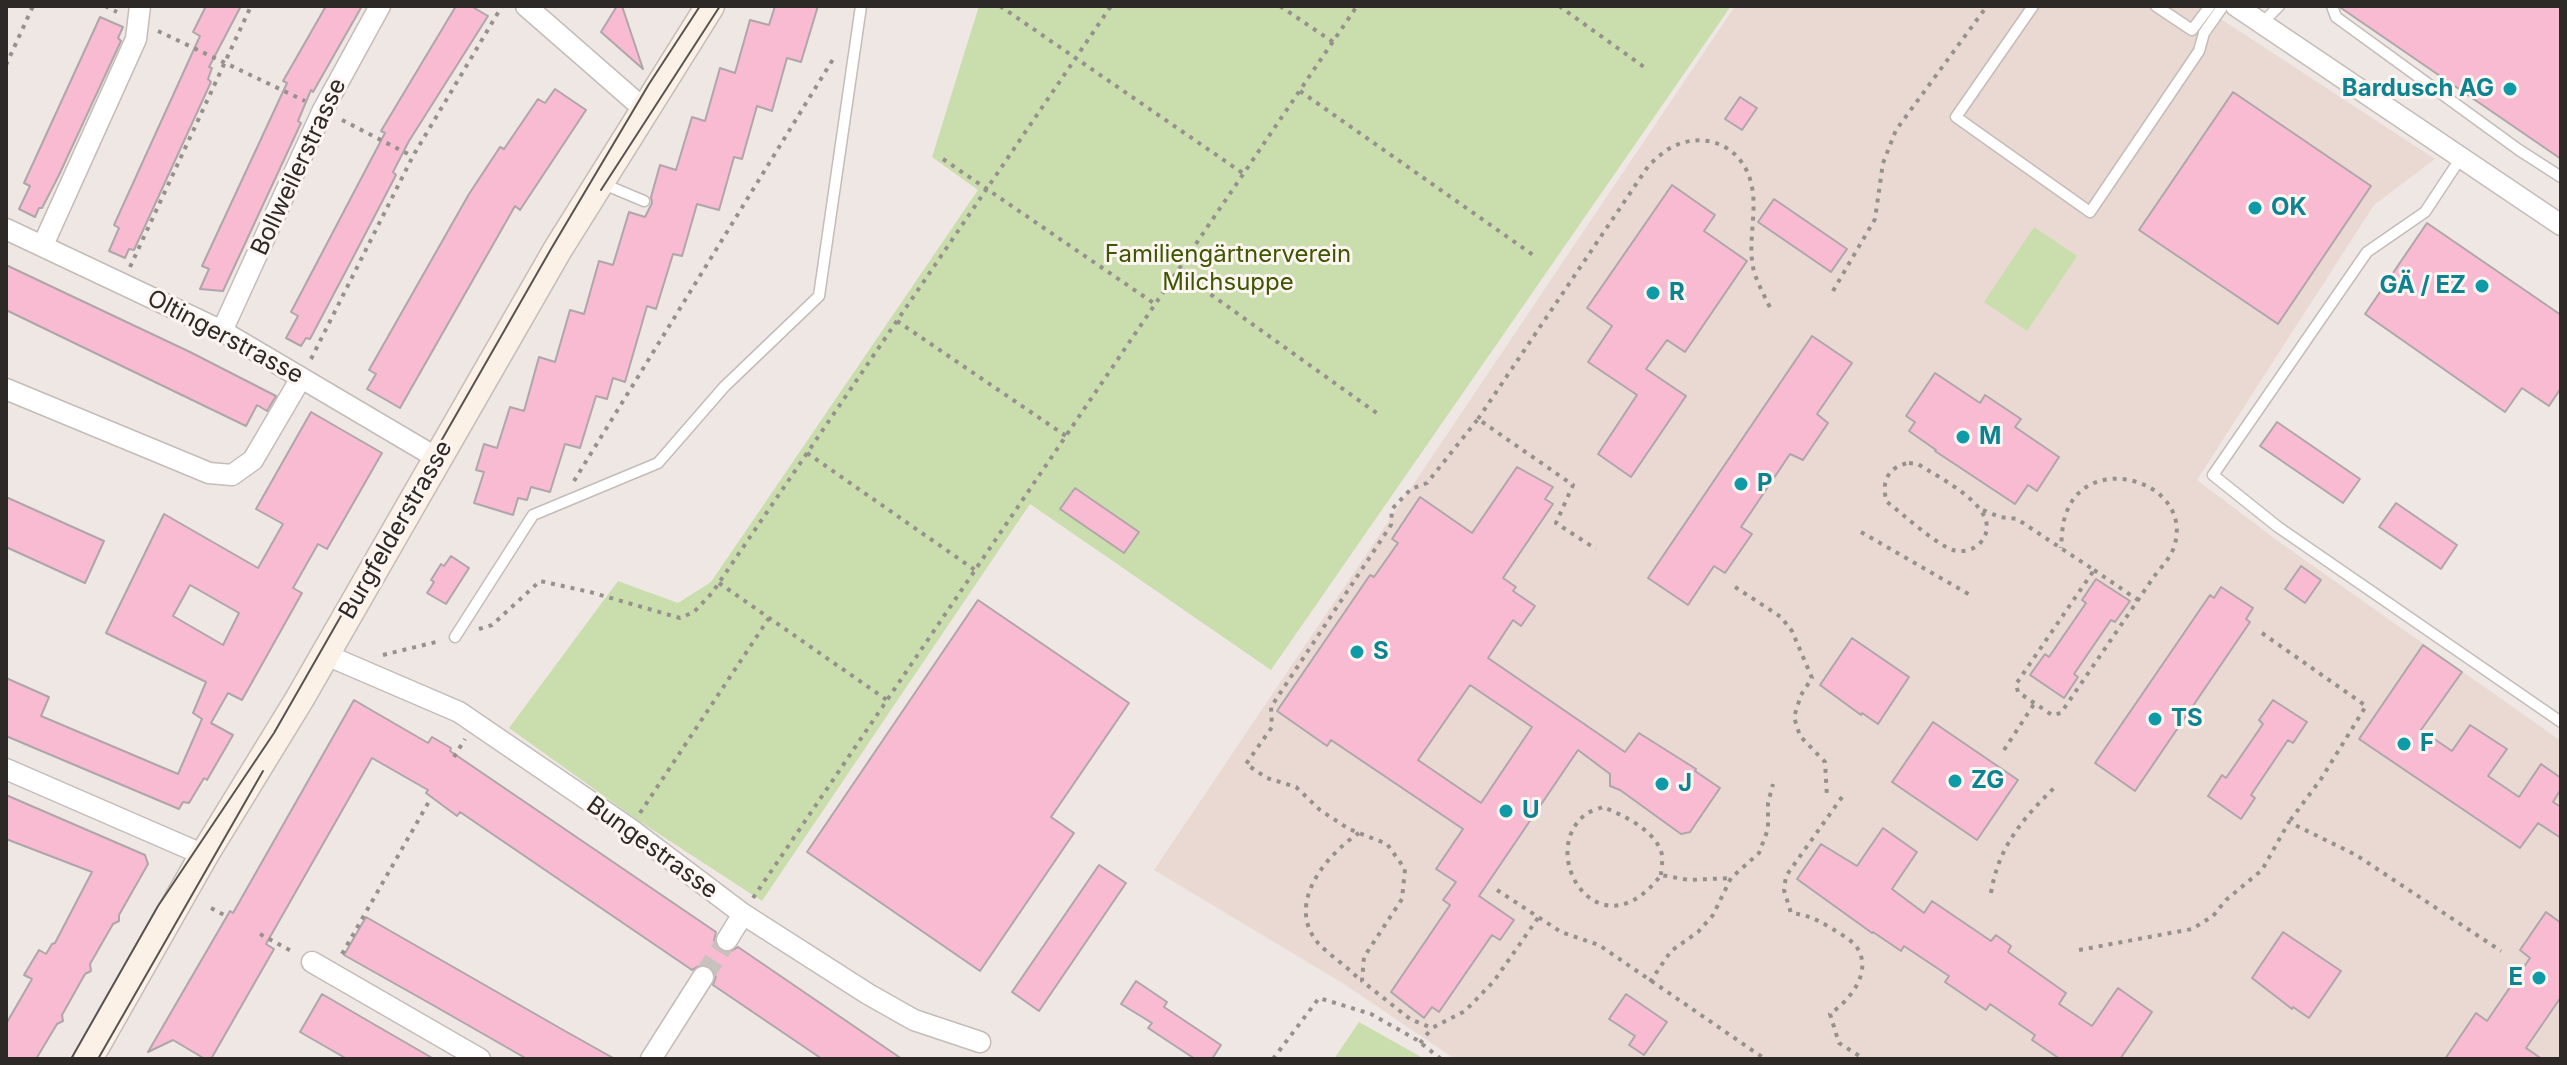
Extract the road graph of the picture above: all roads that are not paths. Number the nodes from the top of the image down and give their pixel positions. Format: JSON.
{"nodes":[{"id":1,"x":380,"y":6,"type":"edge"},
{"id":2,"x":526,"y":6,"type":"edge"},
{"id":3,"x":710,"y":6,"type":"edge"},
{"id":4,"x":861,"y":6,"type":"edge"},
{"id":5,"x":2033,"y":6,"type":"edge"},
{"id":6,"x":2156,"y":6,"type":"edge"},
{"id":7,"x":2210,"y":6,"type":"edge"},
{"id":8,"x":2223,"y":6,"type":"edge"},
{"id":9,"x":2236,"y":6,"type":"edge"},
{"id":10,"x":2279,"y":6,"type":"edge"},
{"id":11,"x":2332,"y":6,"type":"edge"},
{"id":12,"x":139,"y":14,"type":"edge"},
{"id":13,"x":2262,"y":23,"type":"junction"},
{"id":14,"x":645,"y":110,"type":"junction"},
{"id":15,"x":2462,"y":156,"type":"junction"},
{"id":16,"x":2561,"y":177,"type":"edge"},
{"id":17,"x":599,"y":182,"type":"junction"},
{"id":18,"x":644,"y":201,"type":"dead end"},
{"id":19,"x":2561,"y":225,"type":"edge"},
{"id":20,"x":6,"y":229,"type":"edge"},
{"id":21,"x":43,"y":245,"type":"junction"},
{"id":22,"x":222,"y":331,"type":"junction"},
{"id":23,"x":301,"y":378,"type":"junction"},
{"id":24,"x":6,"y":389,"type":"edge"},
{"id":25,"x":437,"y":458,"type":"junction"},
{"id":26,"x":455,"y":637,"type":"road end"},
{"id":27,"x":337,"y":659,"type":"junction"},
{"id":28,"x":2561,"y":722,"type":"edge"},
{"id":29,"x":6,"y":769,"type":"edge"},
{"id":30,"x":204,"y":855,"type":"junction"},
{"id":31,"x":743,"y":914,"type":"junction"},
{"id":32,"x":727,"y":940,"type":"tunnel mouth"},
{"id":33,"x":312,"y":962,"type":"road end"},
{"id":34,"x":703,"y":977,"type":"tunnel mouth"},
{"id":35,"x":980,"y":1042,"type":"dead end"},
{"id":36,"x":88,"y":1059,"type":"edge"},
{"id":37,"x":480,"y":1059,"type":"edge"},
{"id":38,"x":651,"y":1059,"type":"edge"}],
"edges":[{"from":1,"to":22,"type":"street","name":"Bollweilerstrasse"},
{"from":2,"to":14,"type":"street"},
{"from":3,"to":14,"type":"main road","name":"Burgfelderstrasse"},
{"from":4,"to":26,"type":"lane"},
{"from":5,"to":8,"type":"lane"},
{"from":6,"to":7,"type":"lane"},
{"from":9,"to":13,"type":"street"},
{"from":10,"to":13,"type":"lane"},
{"from":11,"to":16,"type":"lane"},
{"from":12,"to":21,"type":"street"},
{"from":13,"to":15,"type":"street"},
{"from":14,"to":17,"type":"main road","name":"Burgfelderstrasse"},
{"from":15,"to":19,"type":"street"},
{"from":15,"to":28,"type":"lane"},
{"from":17,"to":18,"type":"lane"},
{"from":17,"to":25,"type":"main road","name":"Burgfelderstrasse"},
{"from":20,"to":21,"type":"street","name":"Oltingerstrasse"},
{"from":21,"to":22,"type":"street","name":"Oltingerstrasse"},
{"from":22,"to":23,"type":"street","name":"Oltingerstrasse"},
{"from":23,"to":24,"type":"street"},
{"from":23,"to":25,"type":"street","name":"Oltingerstrasse"},
{"from":25,"to":27,"type":"main road","name":"Burgfelderstrasse"},
{"from":27,"to":30,"type":"main road","name":"Burgfelderstrasse"},
{"from":27,"to":31,"type":"street","name":"Bungestrasse"},
{"from":29,"to":30,"type":"street"},
{"from":30,"to":36,"type":"main road","name":"Burgfelderstrasse"},
{"from":31,"to":32,"type":"street"},
{"from":31,"to":35,"type":"street","name":"Bungestrasse"},
{"from":33,"to":37,"type":"street"},
{"from":34,"to":38,"type":"street"}]}
